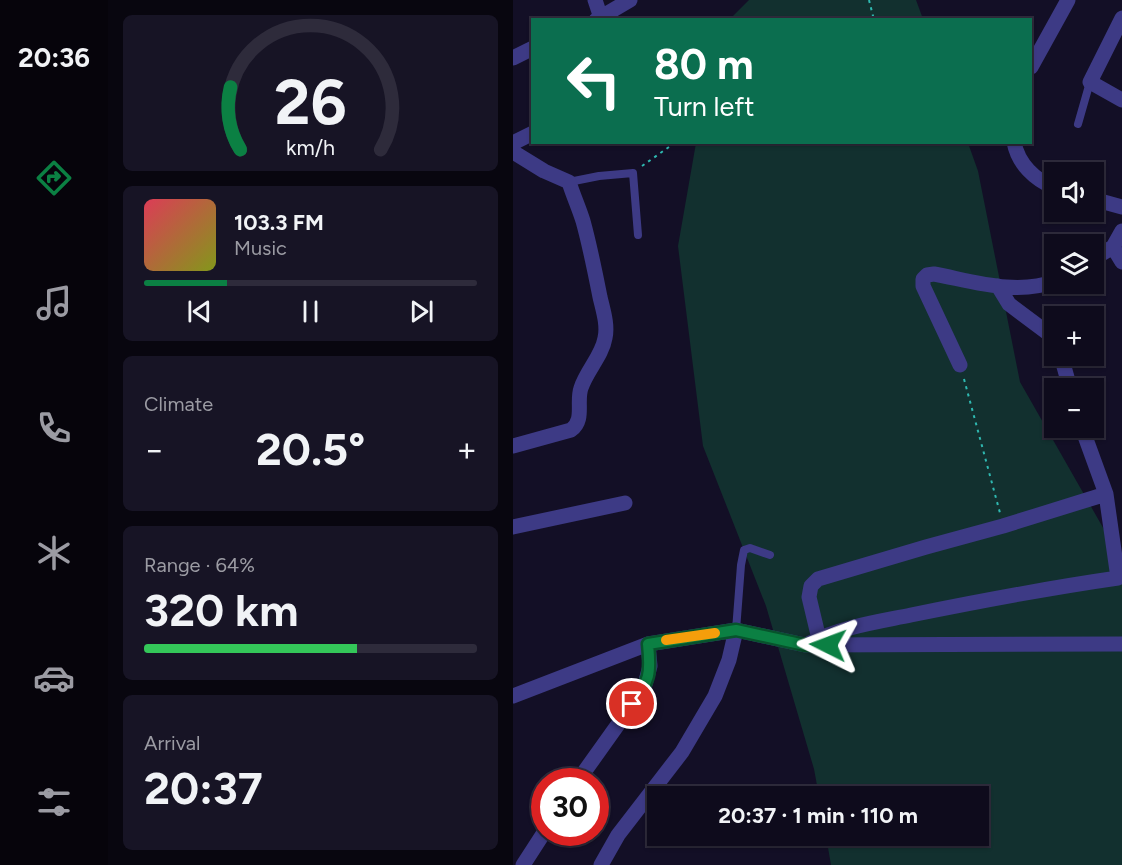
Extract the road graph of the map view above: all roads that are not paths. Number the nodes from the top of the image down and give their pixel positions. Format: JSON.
{"nodes":[{"id":1,"x":595,"y":0,"type":"edge"},
{"id":2,"x":630,"y":0,"type":"edge"},
{"id":3,"x":1068,"y":0,"type":"edge"},
{"id":4,"x":599,"y":18,"type":"edge"},
{"id":5,"x":601,"y":18,"type":"edge"},
{"id":6,"x":1122,"y":18,"type":"edge"},
{"id":7,"x":531,"y":49,"type":"edge"},
{"id":8,"x":513,"y":58,"type":"edge"},
{"id":9,"x":1032,"y":65,"type":"edge"},
{"id":10,"x":1090,"y":82,"type":"junction"},
{"id":11,"x":1122,"y":99,"type":"edge"},
{"id":12,"x":1078,"y":124,"type":"dead end"},
{"id":13,"x":531,"y":134,"type":"edge"},
{"id":14,"x":513,"y":143,"type":"edge"},
{"id":15,"x":1014,"y":144,"type":"edge"},
{"id":16,"x":513,"y":152,"type":"edge"},
{"id":17,"x":569,"y":182,"type":"junction"},
{"id":18,"x":1044,"y":182,"type":"edge"},
{"id":19,"x":1104,"y":202,"type":"edge"},
{"id":20,"x":1122,"y":207,"type":"edge"},
{"id":21,"x":1122,"y":231,"type":"edge"},
{"id":22,"x":638,"y":235,"type":"dead end"},
{"id":23,"x":1113,"y":247,"type":"junction"},
{"id":24,"x":1104,"y":252,"type":"edge"},
{"id":25,"x":1122,"y":262,"type":"edge"},
{"id":26,"x":1044,"y":284,"type":"edge"},
{"id":27,"x":998,"y":286,"type":"junction"},
{"id":28,"x":1044,"y":330,"type":"edge"},
{"id":29,"x":960,"y":365,"type":"road end"},
{"id":30,"x":1086,"y":438,"type":"edge"},
{"id":31,"x":513,"y":446,"type":"edge"},
{"id":32,"x":1106,"y":494,"type":"junction"},
{"id":33,"x":625,"y":503,"type":"dead end"},
{"id":34,"x":513,"y":527,"type":"edge"},
{"id":35,"x":770,"y":555,"type":"dead end"},
{"id":36,"x":1120,"y":578,"type":"edge"},
{"id":37,"x":736,"y":630,"type":"junction"},
{"id":38,"x":812,"y":642,"type":"junction"},
{"id":39,"x":648,"y":644,"type":"junction"},
{"id":40,"x":1122,"y":644,"type":"edge"},
{"id":41,"x":514,"y":697,"type":"edge"},
{"id":42,"x":587,"y":768,"type":"edge"},
{"id":43,"x":535,"y":846,"type":"edge"},
{"id":44,"x":523,"y":865,"type":"edge"},
{"id":45,"x":601,"y":865,"type":"edge"}],
"edges":[{"from":1,"to":4,"type":"street"},
{"from":2,"to":5,"type":"street"},
{"from":3,"to":9,"type":"street"},
{"from":6,"to":10,"type":"street"},
{"from":7,"to":8,"type":"street"},
{"from":10,"to":11,"type":"street"},
{"from":10,"to":12,"type":"lane"},
{"from":13,"to":14,"type":"street"},
{"from":15,"to":18,"type":"street"},
{"from":16,"to":17,"type":"street"},
{"from":17,"to":22,"type":"lane"},
{"from":17,"to":31,"type":"street"},
{"from":19,"to":20,"type":"street"},
{"from":21,"to":23,"type":"street"},
{"from":23,"to":24,"type":"street"},
{"from":23,"to":25,"type":"street"},
{"from":26,"to":27,"type":"street"},
{"from":27,"to":28,"type":"street"},
{"from":27,"to":29,"type":"street"},
{"from":30,"to":32,"type":"street"},
{"from":32,"to":36,"type":"street"},
{"from":32,"to":38,"type":"street"},
{"from":33,"to":34,"type":"street"},
{"from":35,"to":37,"type":"lane"},
{"from":36,"to":38,"type":"street"},
{"from":37,"to":38,"type":"street"},
{"from":37,"to":39,"type":"street"},
{"from":37,"to":45,"type":"street"},
{"from":38,"to":40,"type":"street"},
{"from":39,"to":41,"type":"street"},
{"from":39,"to":42,"type":"street"},
{"from":43,"to":44,"type":"street"}]}
